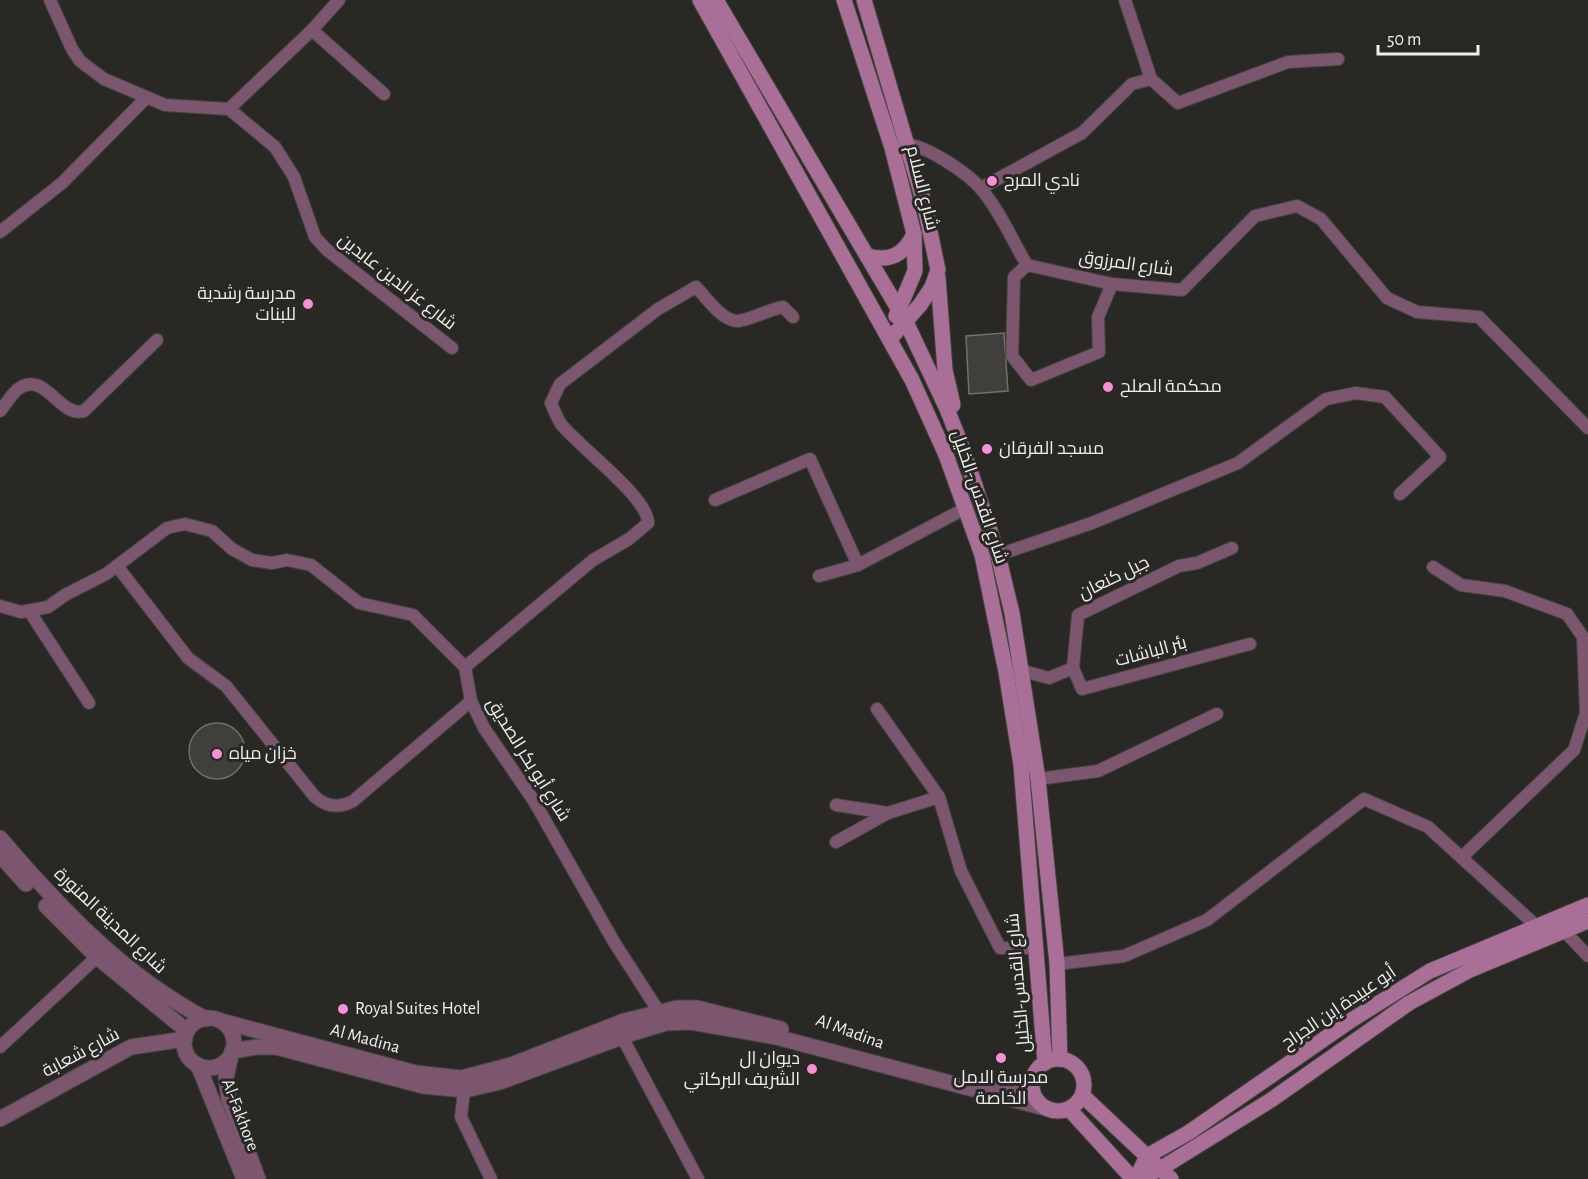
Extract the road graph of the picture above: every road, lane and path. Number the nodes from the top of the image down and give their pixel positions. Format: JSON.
{"nodes":[{"id":1,"x":50,"y":0,"type":"edge"},
{"id":2,"x":339,"y":0,"type":"edge"},
{"id":3,"x":700,"y":0,"type":"edge"},
{"id":4,"x":716,"y":0,"type":"edge"},
{"id":5,"x":844,"y":0,"type":"edge"},
{"id":6,"x":864,"y":0,"type":"edge"},
{"id":7,"x":1125,"y":0,"type":"edge"},
{"id":8,"x":312,"y":30,"type":"junction"},
{"id":9,"x":1338,"y":59,"type":"dead end"},
{"id":10,"x":1151,"y":79,"type":"junction"},
{"id":11,"x":384,"y":94,"type":"dead end"},
{"id":12,"x":145,"y":99,"type":"junction"},
{"id":13,"x":229,"y":109,"type":"junction"},
{"id":14,"x":899,"y":146,"type":"junction"},
{"id":15,"x":981,"y":188,"type":"junction"},
{"id":16,"x":0,"y":231,"type":"edge"},
{"id":17,"x":914,"y":234,"type":"junction"},
{"id":18,"x":867,"y":256,"type":"junction"},
{"id":19,"x":1028,"y":266,"type":"junction"},
{"id":20,"x":938,"y":270,"type":"junction"},
{"id":21,"x":1112,"y":284,"type":"junction"},
{"id":22,"x":902,"y":316,"type":"junction"},
{"id":23,"x":794,"y":317,"type":"dead end"},
{"id":24,"x":890,"y":339,"type":"junction"},
{"id":25,"x":156,"y":340,"type":"dead end"},
{"id":26,"x":453,"y":348,"type":"dead end"},
{"id":27,"x":0,"y":411,"type":"edge"},
{"id":28,"x":1588,"y":428,"type":"edge"},
{"id":29,"x":964,"y":452,"type":"junction"},
{"id":30,"x":1400,"y":494,"type":"dead end"},
{"id":31,"x":715,"y":500,"type":"dead end"},
{"id":32,"x":964,"y":509,"type":"junction"},
{"id":33,"x":1232,"y":548,"type":"dead end"},
{"id":34,"x":998,"y":555,"type":"junction"},
{"id":35,"x":858,"y":565,"type":"junction"},
{"id":36,"x":117,"y":566,"type":"junction"},
{"id":37,"x":1433,"y":567,"type":"dead end"},
{"id":38,"x":819,"y":576,"type":"dead end"},
{"id":39,"x":0,"y":606,"type":"edge"},
{"id":40,"x":30,"y":612,"type":"junction"},
{"id":41,"x":1250,"y":644,"type":"dead end"},
{"id":42,"x":465,"y":667,"type":"junction"},
{"id":43,"x":1073,"y":668,"type":"junction"},
{"id":44,"x":1023,"y":671,"type":"junction"},
{"id":45,"x":471,"y":701,"type":"junction"},
{"id":46,"x":89,"y":703,"type":"dead end"},
{"id":47,"x":877,"y":709,"type":"dead end"},
{"id":48,"x":1217,"y":714,"type":"dead end"},
{"id":49,"x":1038,"y":779,"type":"junction"},
{"id":50,"x":939,"y":797,"type":"junction"},
{"id":51,"x":836,"y":805,"type":"dead end"},
{"id":52,"x":888,"y":813,"type":"junction"},
{"id":53,"x":0,"y":838,"type":"edge"},
{"id":54,"x":836,"y":842,"type":"dead end"},
{"id":55,"x":0,"y":855,"type":"edge"},
{"id":56,"x":1462,"y":857,"type":"junction"},
{"id":57,"x":1588,"y":905,"type":"edge"},
{"id":58,"x":1588,"y":921,"type":"edge"},
{"id":59,"x":1537,"y":927,"type":"junction"},
{"id":60,"x":1565,"y":932,"type":"junction"},
{"id":61,"x":1549,"y":938,"type":"junction"},
{"id":62,"x":1034,"y":948,"type":"junction"},
{"id":63,"x":1588,"y":956,"type":"edge"},
{"id":64,"x":97,"y":957,"type":"junction"},
{"id":65,"x":1057,"y":964,"type":"junction"},
{"id":66,"x":663,"y":1017,"type":"junction"},
{"id":67,"x":213,"y":1020,"type":"junction"},
{"id":68,"x":186,"y":1035,"type":"junction"},
{"id":69,"x":622,"y":1037,"type":"junction"},
{"id":70,"x":0,"y":1047,"type":"edge"},
{"id":71,"x":232,"y":1053,"type":"junction"},
{"id":72,"x":1053,"y":1061,"type":"junction"},
{"id":73,"x":198,"y":1065,"type":"junction"},
{"id":74,"x":1032,"y":1081,"type":"junction"},
{"id":75,"x":950,"y":1083,"type":"junction"},
{"id":76,"x":465,"y":1084,"type":"junction"},
{"id":77,"x":1082,"y":1095,"type":"junction"},
{"id":78,"x":1045,"y":1108,"type":"junction"},
{"id":79,"x":1069,"y":1109,"type":"junction"},
{"id":80,"x":0,"y":1119,"type":"edge"},
{"id":81,"x":1147,"y":1156,"type":"junction"},
{"id":82,"x":1166,"y":1174,"type":"edge"},
{"id":83,"x":244,"y":1179,"type":"edge"},
{"id":84,"x":258,"y":1179,"type":"edge"},
{"id":85,"x":491,"y":1179,"type":"edge"},
{"id":86,"x":698,"y":1179,"type":"edge"},
{"id":87,"x":1136,"y":1179,"type":"edge"}],
"edges":[{"from":1,"to":12,"type":"street"},
{"from":2,"to":8,"type":"street"},
{"from":3,"to":24,"type":"main road","name":"شارع القدس-الخليل"},
{"from":4,"to":18,"type":"main road","name":"شارع القدس-الخليل"},
{"from":5,"to":14,"type":"main road","name":"شارع السلام"},
{"from":6,"to":14,"type":"main road","name":"شارع السلام"},
{"from":7,"to":10,"type":"street"},
{"from":8,"to":11,"type":"street"},
{"from":8,"to":13,"type":"street"},
{"from":9,"to":10,"type":"street"},
{"from":10,"to":15,"type":"street"},
{"from":12,"to":13,"type":"street"},
{"from":12,"to":16,"type":"street"},
{"from":13,"to":26,"type":"street","name":"شارع عز الدين عابدين"},
{"from":14,"to":15,"type":"street"},
{"from":14,"to":17,"type":"main road","name":"شارع السلام"},
{"from":14,"to":20,"type":"main road","name":"شارع السلام"},
{"from":15,"to":19,"type":"street"},
{"from":17,"to":18,"type":"main road"},
{"from":17,"to":22,"type":"main road","name":"شارع السلام"},
{"from":18,"to":22,"type":"main road","name":"شارع القدس-الخليل"},
{"from":19,"to":21,"type":"street","name":"شارع المرزوق"},
{"from":19,"to":21,"type":"street"},
{"from":20,"to":22,"type":"main road","name":"شارع السلام"},
{"from":20,"to":29,"type":"main road","name":"شارع السلام"},
{"from":21,"to":28,"type":"street","name":"شارع المرزوق"},
{"from":22,"to":24,"type":"main road","name":"شارع السلام"},
{"from":22,"to":29,"type":"main road","name":"شارع القدس-الخليل"},
{"from":23,"to":42,"type":"street"},
{"from":24,"to":32,"type":"main road","name":"شارع القدس-الخليل"},
{"from":25,"to":27,"type":"street"},
{"from":29,"to":34,"type":"main road","name":"شارع القدس-الخليل"},
{"from":30,"to":34,"type":"street"},
{"from":31,"to":35,"type":"street"},
{"from":32,"to":35,"type":"street"},
{"from":32,"to":62,"type":"main road","name":"شارع القدس-الخليل"},
{"from":33,"to":43,"type":"street","name":"جبل كنعان"},
{"from":34,"to":44,"type":"main road","name":"شارع القدس-الخليل"},
{"from":35,"to":38,"type":"street"},
{"from":36,"to":40,"type":"street"},
{"from":36,"to":42,"type":"street"},
{"from":36,"to":45,"type":"street"},
{"from":37,"to":56,"type":"street"},
{"from":39,"to":40,"type":"street"},
{"from":40,"to":46,"type":"street"},
{"from":41,"to":43,"type":"street","name":"بئر الباشات"},
{"from":42,"to":45,"type":"street","name":"شارع أبو بكر الصديق"},
{"from":43,"to":44,"type":"street"},
{"from":44,"to":49,"type":"main road","name":"شارع القدس-الخليل"},
{"from":45,"to":66,"type":"street","name":"شارع أبو بكر الصديق"},
{"from":47,"to":50,"type":"street"},
{"from":48,"to":49,"type":"street"},
{"from":49,"to":65,"type":"main road","name":"شارع القدس-الخليل"},
{"from":50,"to":52,"type":"street"},
{"from":50,"to":62,"type":"street"},
{"from":51,"to":52,"type":"street"},
{"from":52,"to":54,"type":"street"},
{"from":53,"to":67,"type":"street","name":"شارع المدينة المنورة"},
{"from":55,"to":64,"type":"street","name":"شارع المدينة المنورة"},
{"from":56,"to":59,"type":"street"},
{"from":56,"to":65,"type":"street"},
{"from":57,"to":59,"type":"main road","name":"أبو عبيدة إبن الجراح"},
{"from":58,"to":60,"type":"main road","name":"أبو عبيدة إبن الجراح"},
{"from":59,"to":61,"type":"street"},
{"from":59,"to":81,"type":"main road","name":"أبو عبيدة إبن الجراح"},
{"from":60,"to":61,"type":"main road","name":"أبو عبيدة إبن الجراح"},
{"from":60,"to":63,"type":"street"},
{"from":61,"to":82,"type":"main road","name":"أبو عبيدة إبن الجراح"},
{"from":62,"to":72,"type":"main road","name":"شارع القدس-الخليل"},
{"from":64,"to":68,"type":"street","name":"شارع المدينة المنورة"},
{"from":64,"to":70,"type":"street"},
{"from":65,"to":72,"type":"main road","name":"شارع القدس-الخليل"},
{"from":66,"to":69,"type":"street","name":"Al Madina"},
{"from":66,"to":75,"type":"street","name":"Al Madina"},
{"from":66,"to":76,"type":"street","name":"Al Madina"},
{"from":67,"to":68,"type":"street"},
{"from":67,"to":71,"type":"street"},
{"from":67,"to":76,"type":"street","name":"Al Madina"},
{"from":68,"to":73,"type":"street"},
{"from":68,"to":80,"type":"street","name":"شارع شعابة"},
{"from":69,"to":76,"type":"street","name":"Al Madina"},
{"from":69,"to":86,"type":"street"},
{"from":71,"to":73,"type":"street","name":"Al Madina"},
{"from":71,"to":76,"type":"street","name":"Al Madina"},
{"from":71,"to":84,"type":"street","name":"Al-Fakhore"},
{"from":72,"to":74,"type":"main road"},
{"from":72,"to":77,"type":"main road"},
{"from":73,"to":83,"type":"street","name":"Al-Fakhore"},
{"from":74,"to":75,"type":"street"},
{"from":74,"to":78,"type":"main road"},
{"from":75,"to":78,"type":"street"},
{"from":76,"to":85,"type":"street"},
{"from":77,"to":79,"type":"main road"},
{"from":77,"to":81,"type":"main road"},
{"from":78,"to":79,"type":"main road"},
{"from":79,"to":87,"type":"main road"},
{"from":81,"to":82,"type":"main road"},
{"from":81,"to":87,"type":"main road"},
{"from":82,"to":87,"type":"main road","name":"أبو عبيدة إبن الجراح"}]}
